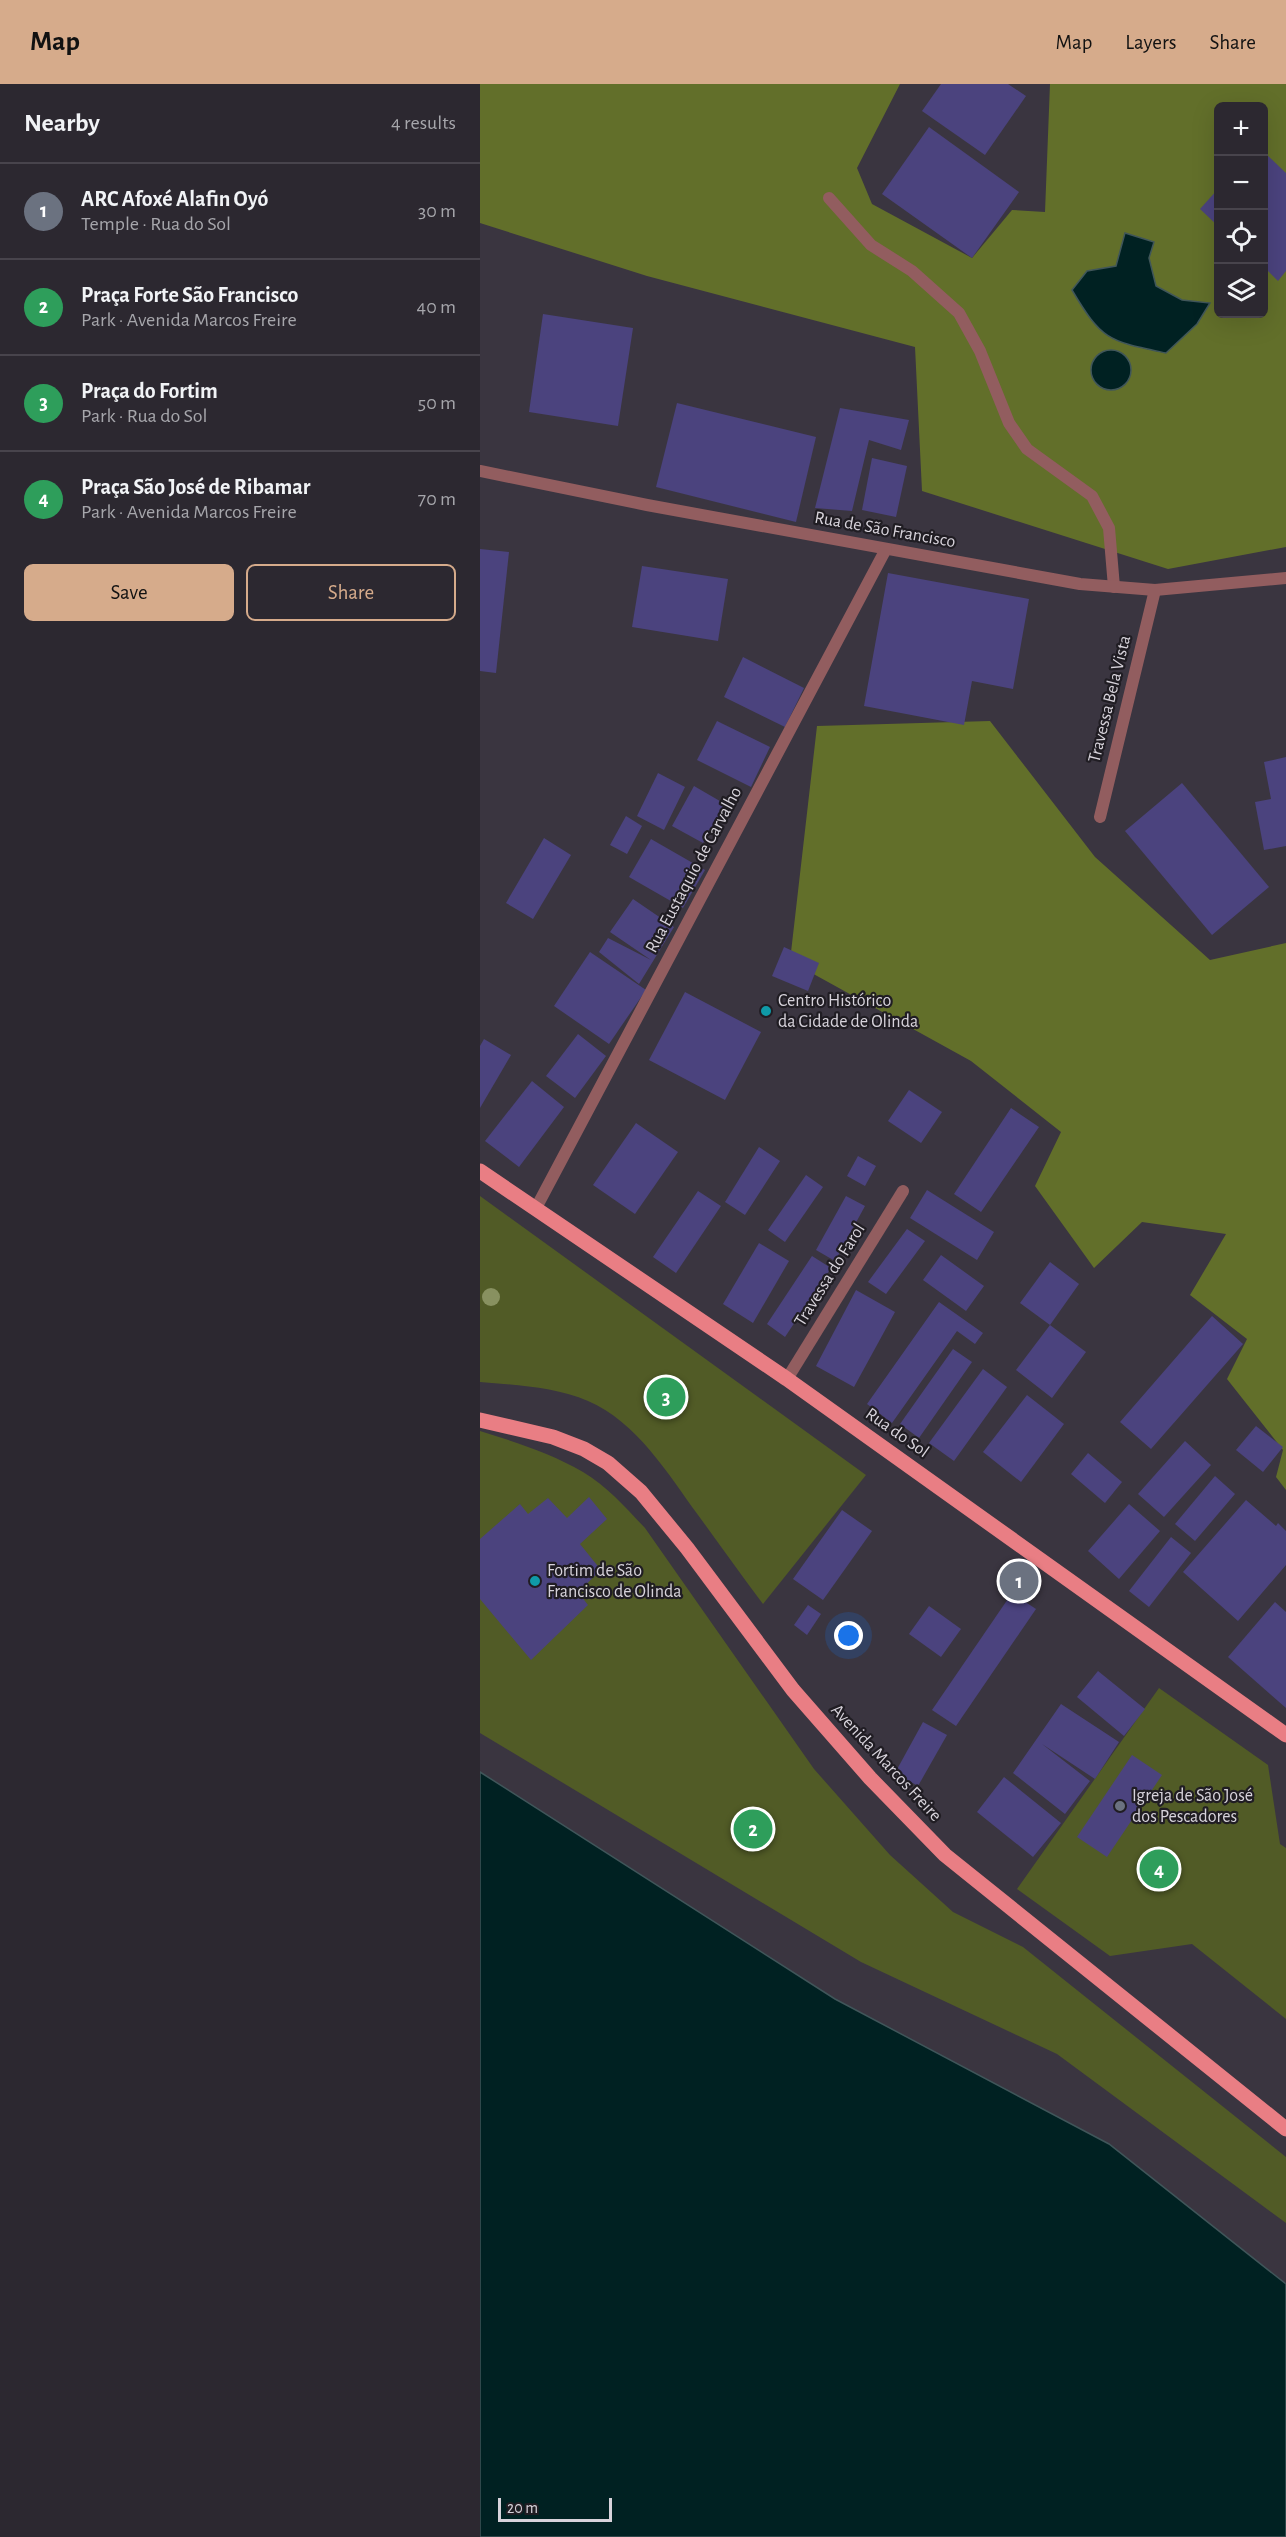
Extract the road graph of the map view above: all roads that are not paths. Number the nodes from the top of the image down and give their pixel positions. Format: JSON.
{"nodes":[{"id":1,"x":829,"y":198,"type":"dead end"},
{"id":2,"x":480,"y":471,"type":"edge"},
{"id":3,"x":886,"y":549,"type":"junction"},
{"id":4,"x":1286,"y":578,"type":"edge"},
{"id":5,"x":1113,"y":587,"type":"junction"},
{"id":6,"x":1155,"y":590,"type":"junction"},
{"id":7,"x":1100,"y":817,"type":"dead end"},
{"id":8,"x":480,"y":1171,"type":"edge"},
{"id":9,"x":903,"y":1191,"type":"dead end"},
{"id":10,"x":536,"y":1208,"type":"junction"},
{"id":11,"x":787,"y":1379,"type":"junction"},
{"id":12,"x":480,"y":1420,"type":"edge"},
{"id":13,"x":1286,"y":1735,"type":"edge"},
{"id":14,"x":1286,"y":2129,"type":"edge"}],
"edges":[{"from":1,"to":5,"type":"street"},
{"from":2,"to":3,"type":"street","name":"Rua de São Francisco"},
{"from":3,"to":5,"type":"street","name":"Rua de São Francisco"},
{"from":3,"to":10,"type":"street","name":"Rua Eustaquio de Carvalho"},
{"from":4,"to":6,"type":"street","name":"Rua de São Francisco"},
{"from":5,"to":6,"type":"street","name":"Rua de São Francisco"},
{"from":6,"to":7,"type":"street","name":"Travessa Bela Vista"},
{"from":8,"to":10,"type":"main road","name":"Rua do Sol"},
{"from":9,"to":11,"type":"street","name":"Travessa do Farol"},
{"from":10,"to":11,"type":"main road","name":"Rua do Sol"},
{"from":11,"to":13,"type":"main road","name":"Rua do Sol"},
{"from":12,"to":14,"type":"main road","name":"Avenida Marcos Freire"}]}
